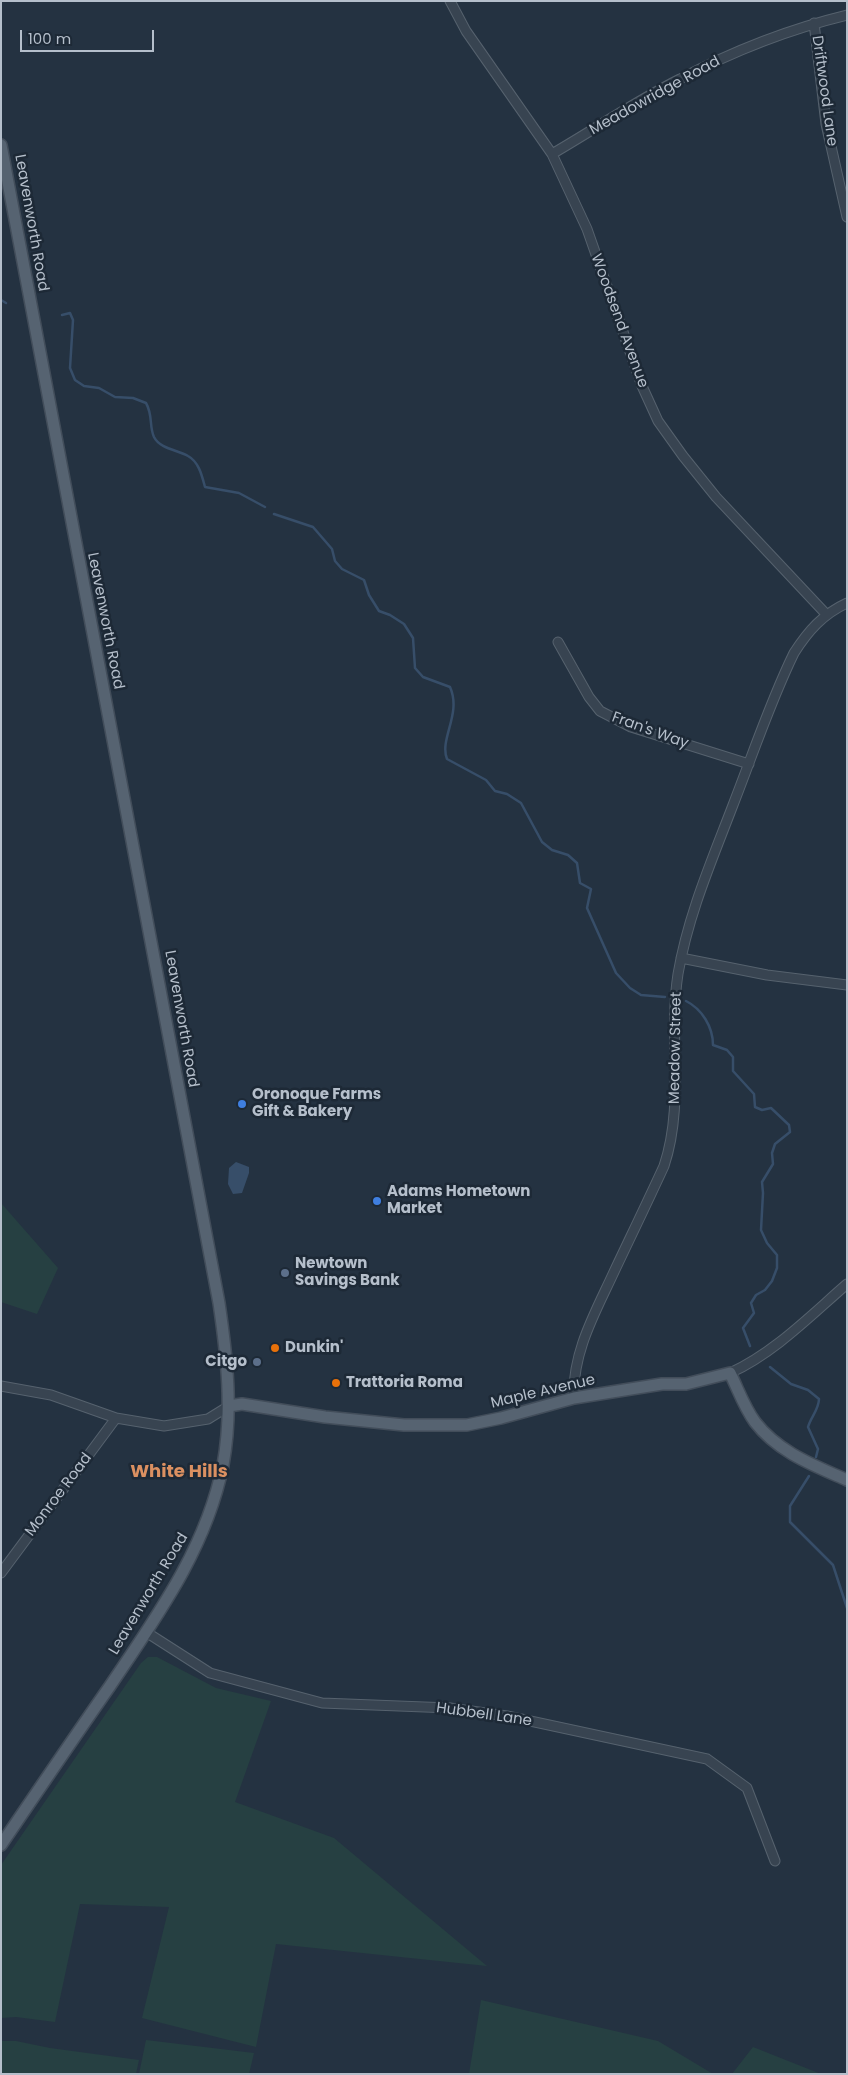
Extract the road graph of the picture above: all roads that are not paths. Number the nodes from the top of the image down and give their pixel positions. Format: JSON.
{"nodes":[{"id":1,"x":450,"y":1,"type":"edge"},
{"id":2,"x":847,"y":15,"type":"edge"},
{"id":3,"x":814,"y":23,"type":"junction"},
{"id":4,"x":1,"y":145,"type":"edge"},
{"id":5,"x":552,"y":154,"type":"junction"},
{"id":6,"x":847,"y":217,"type":"edge"},
{"id":7,"x":847,"y":603,"type":"edge"},
{"id":8,"x":826,"y":614,"type":"junction"},
{"id":9,"x":558,"y":642,"type":"dead end"},
{"id":10,"x":749,"y":764,"type":"junction"},
{"id":11,"x":681,"y":958,"type":"junction"},
{"id":12,"x":847,"y":985,"type":"edge"},
{"id":13,"x":847,"y":1284,"type":"edge"},
{"id":14,"x":730,"y":1373,"type":"junction"},
{"id":15,"x":1,"y":1386,"type":"edge"},
{"id":16,"x":574,"y":1398,"type":"junction"},
{"id":17,"x":229,"y":1406,"type":"junction"},
{"id":18,"x":116,"y":1418,"type":"junction"},
{"id":19,"x":847,"y":1480,"type":"edge"},
{"id":20,"x":1,"y":1573,"type":"edge"},
{"id":21,"x":146,"y":1632,"type":"junction"},
{"id":22,"x":1,"y":1845,"type":"edge"},
{"id":23,"x":775,"y":1861,"type":"dead end"}],
"edges":[{"from":1,"to":5,"type":"street","name":"Woodsend Avenue"},
{"from":2,"to":3,"type":"street","name":"Meadowridge Road"},
{"from":3,"to":5,"type":"street","name":"Meadowridge Road"},
{"from":3,"to":6,"type":"street","name":"Driftwood Lane"},
{"from":4,"to":17,"type":"main road","name":"Leavenworth Road"},
{"from":5,"to":8,"type":"street","name":"Woodsend Avenue"},
{"from":7,"to":8,"type":"street","name":"Meadow Street"},
{"from":8,"to":10,"type":"street","name":"Meadow Street"},
{"from":9,"to":10,"type":"street","name":"Fran's Way"},
{"from":10,"to":11,"type":"street","name":"Meadow Street"},
{"from":11,"to":12,"type":"street"},
{"from":11,"to":16,"type":"street","name":"Meadow Street"},
{"from":13,"to":14,"type":"street"},
{"from":14,"to":16,"type":"main road","name":"Maple Avenue"},
{"from":14,"to":19,"type":"main road"},
{"from":15,"to":18,"type":"street"},
{"from":16,"to":17,"type":"main road","name":"Maple Avenue"},
{"from":17,"to":18,"type":"street"},
{"from":17,"to":21,"type":"main road","name":"Leavenworth Road"},
{"from":18,"to":20,"type":"street","name":"Monroe Road"},
{"from":21,"to":22,"type":"main road","name":"Leavenworth Road"},
{"from":21,"to":23,"type":"street","name":"Hubbell Lane"}]}
